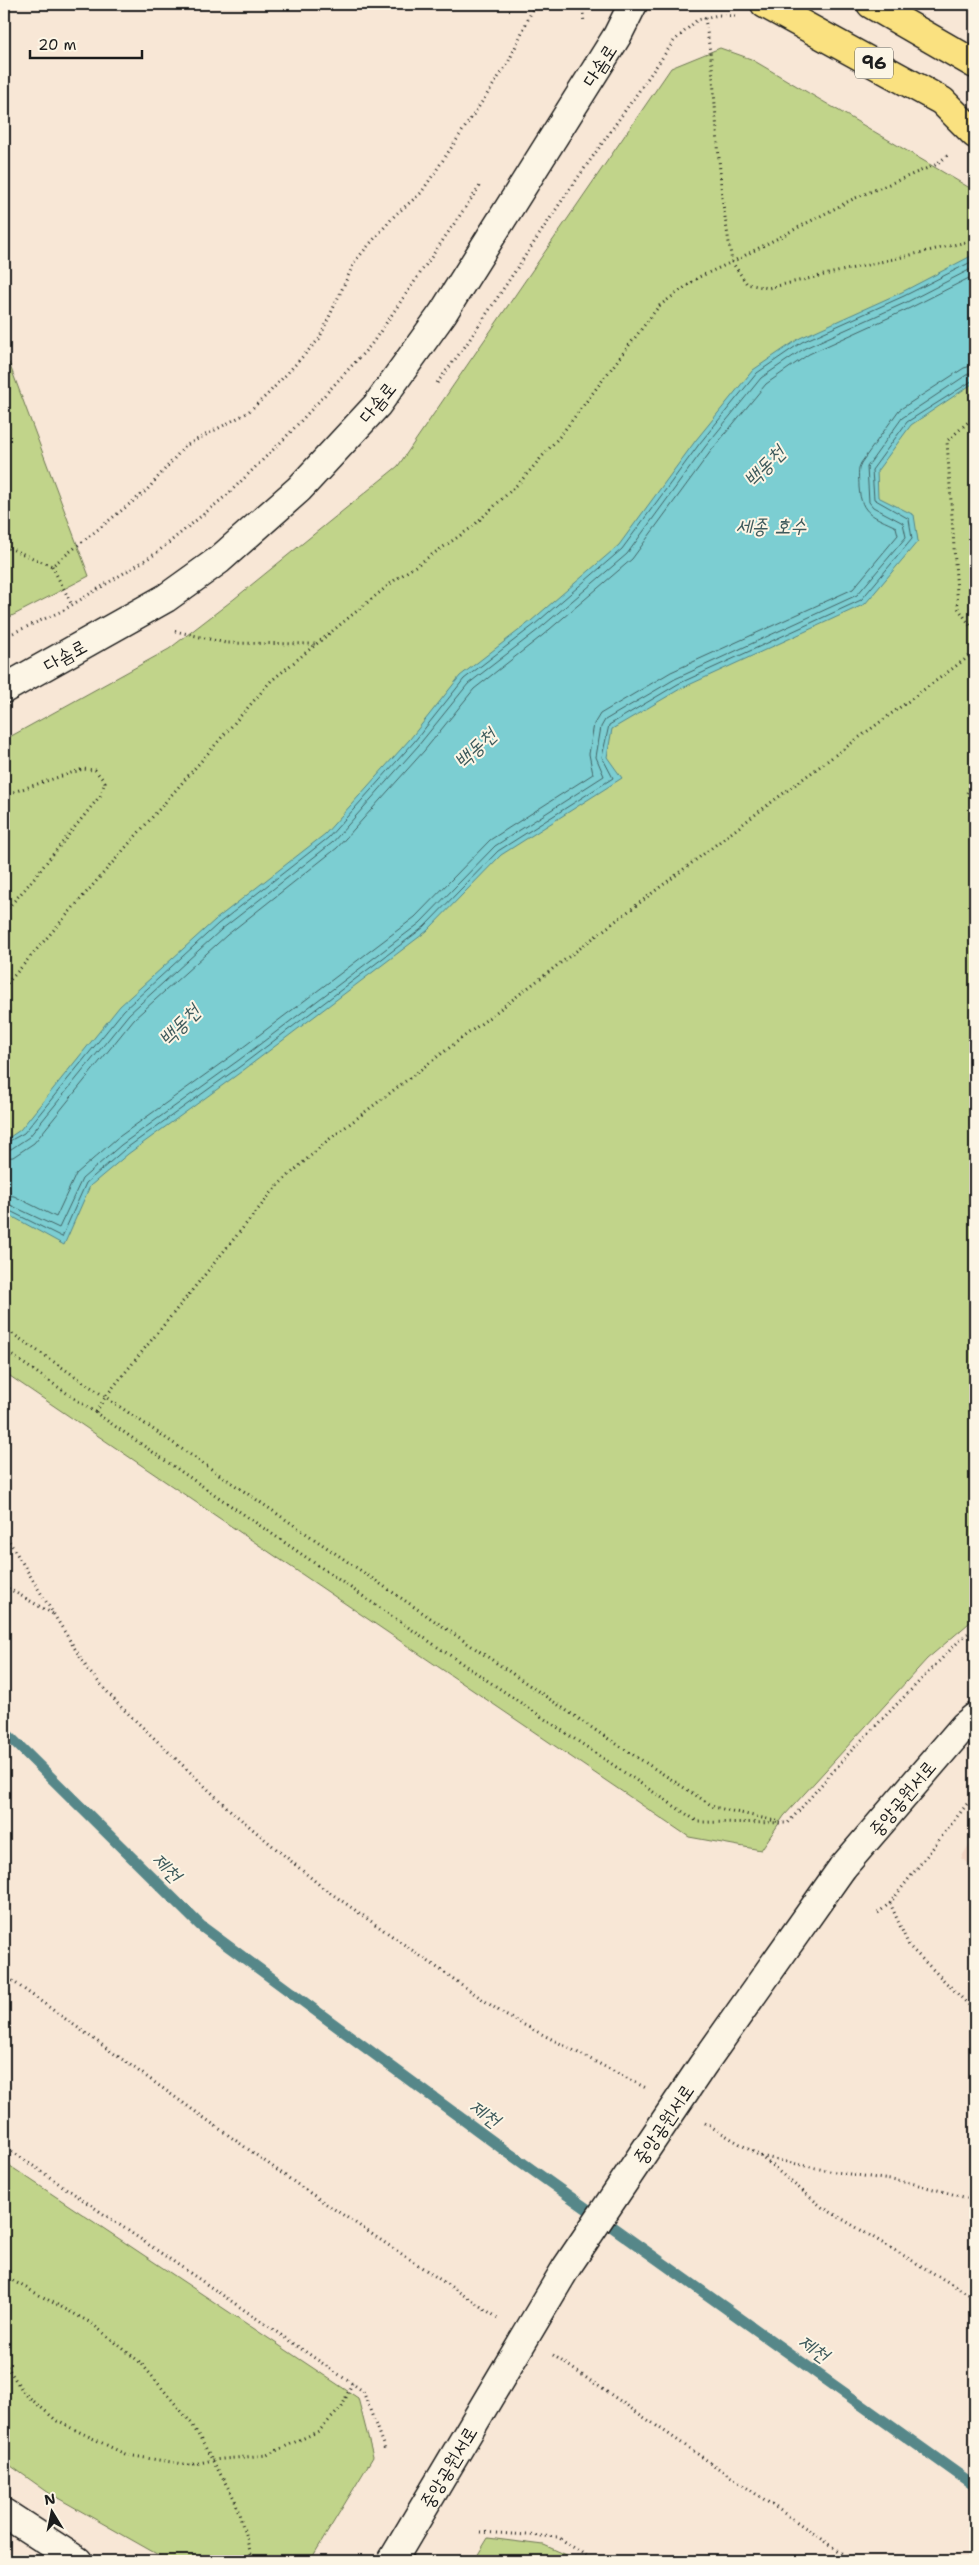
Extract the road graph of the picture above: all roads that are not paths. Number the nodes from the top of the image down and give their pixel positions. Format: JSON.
{"nodes":[{"id":1,"x":633,"y":4,"type":"edge"},
{"id":2,"x":871,"y":4,"type":"edge"},
{"id":3,"x":754,"y":10,"type":"edge"},
{"id":4,"x":975,"y":64,"type":"edge"},
{"id":5,"x":975,"y":134,"type":"edge"},
{"id":6,"x":4,"y":689,"type":"edge"},
{"id":7,"x":975,"y":1717,"type":"edge"},
{"id":8,"x":4,"y":2513,"type":"edge"},
{"id":9,"x":78,"y":2561,"type":"edge"},
{"id":10,"x":392,"y":2561,"type":"edge"}],
"edges":[{"from":1,"to":6,"type":"street","name":"다솜로"},
{"from":2,"to":4,"type":"main road","number":"96"},
{"from":3,"to":5,"type":"main road","number":"96"},
{"from":7,"to":10,"type":"street","name":"중앙공원서로","bridge":true},
{"from":8,"to":9,"type":"street"}]}
